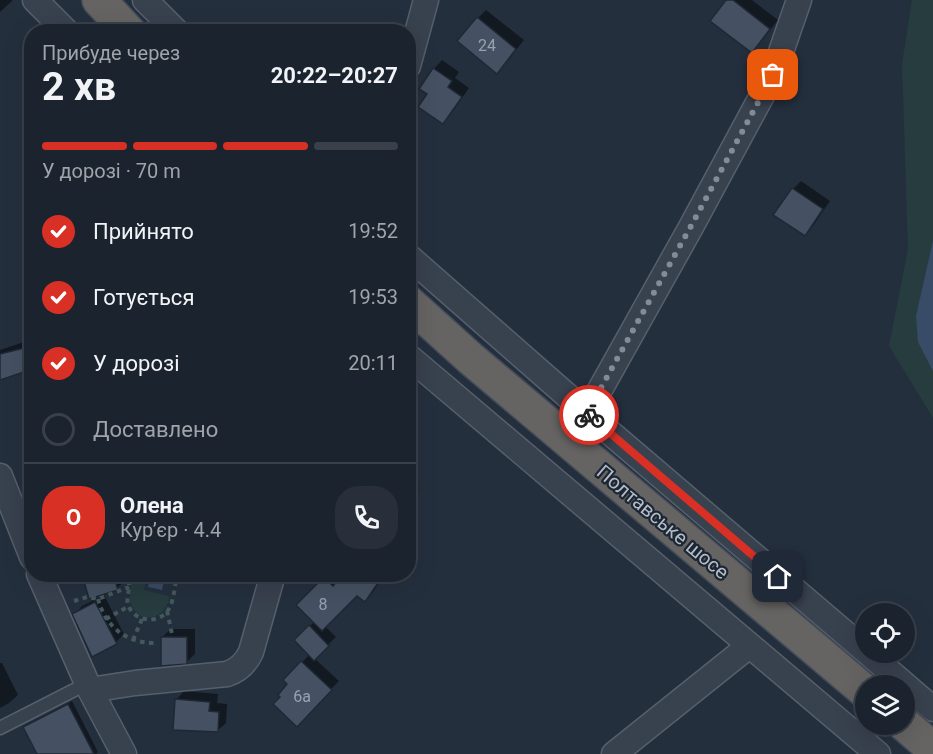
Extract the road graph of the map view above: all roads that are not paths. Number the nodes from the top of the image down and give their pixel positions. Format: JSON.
{"nodes":[{"id":1,"x":35,"y":0,"type":"edge"},
{"id":2,"x":99,"y":0,"type":"edge"},
{"id":3,"x":145,"y":0,"type":"edge"},
{"id":4,"x":426,"y":0,"type":"edge"},
{"id":5,"x":799,"y":0,"type":"edge"},
{"id":6,"x":59,"y":24,"type":"edge"},
{"id":7,"x":122,"y":24,"type":"edge"},
{"id":8,"x":169,"y":24,"type":"edge"},
{"id":9,"x":416,"y":37,"type":"edge"},
{"id":10,"x":416,"y":263,"type":"edge"},
{"id":11,"x":416,"y":309,"type":"edge"},
{"id":12,"x":416,"y":363,"type":"edge"},
{"id":13,"x":587,"y":413,"type":"junction"},
{"id":14,"x":0,"y":476,"type":"edge"},
{"id":15,"x":24,"y":537,"type":"edge"},
{"id":16,"x":43,"y":582,"type":"edge"},
{"id":17,"x":271,"y":582,"type":"edge"},
{"id":18,"x":855,"y":643,"type":"edge"},
{"id":19,"x":749,"y":646,"type":"junction"},
{"id":20,"x":879,"y":663,"type":"edge"},
{"id":21,"x":855,"y":683,"type":"edge"},
{"id":22,"x":89,"y":686,"type":"junction"},
{"id":23,"x":933,"y":709,"type":"edge"},
{"id":24,"x":0,"y":728,"type":"edge"},
{"id":25,"x":915,"y":733,"type":"edge"},
{"id":26,"x":933,"y":749,"type":"edge"},
{"id":27,"x":124,"y":754,"type":"edge"},
{"id":28,"x":614,"y":754,"type":"edge"},
{"id":29,"x":878,"y":754,"type":"edge"}],
"edges":[{"from":1,"to":6,"type":"street"},
{"from":2,"to":7,"type":"highway"},
{"from":3,"to":8,"type":"street"},
{"from":4,"to":9,"type":"street"},
{"from":5,"to":13,"type":"street"},
{"from":10,"to":13,"type":"street"},
{"from":11,"to":21,"type":"highway","name":"Полтавське шосе"},
{"from":12,"to":19,"type":"street"},
{"from":13,"to":18,"type":"street"},
{"from":14,"to":15,"type":"street"},
{"from":16,"to":22,"type":"street"},
{"from":17,"to":22,"type":"street"},
{"from":19,"to":28,"type":"street"},
{"from":19,"to":29,"type":"street"},
{"from":20,"to":23,"type":"street"},
{"from":22,"to":24,"type":"lane"},
{"from":22,"to":27,"type":"street"},
{"from":25,"to":26,"type":"highway"}]}
